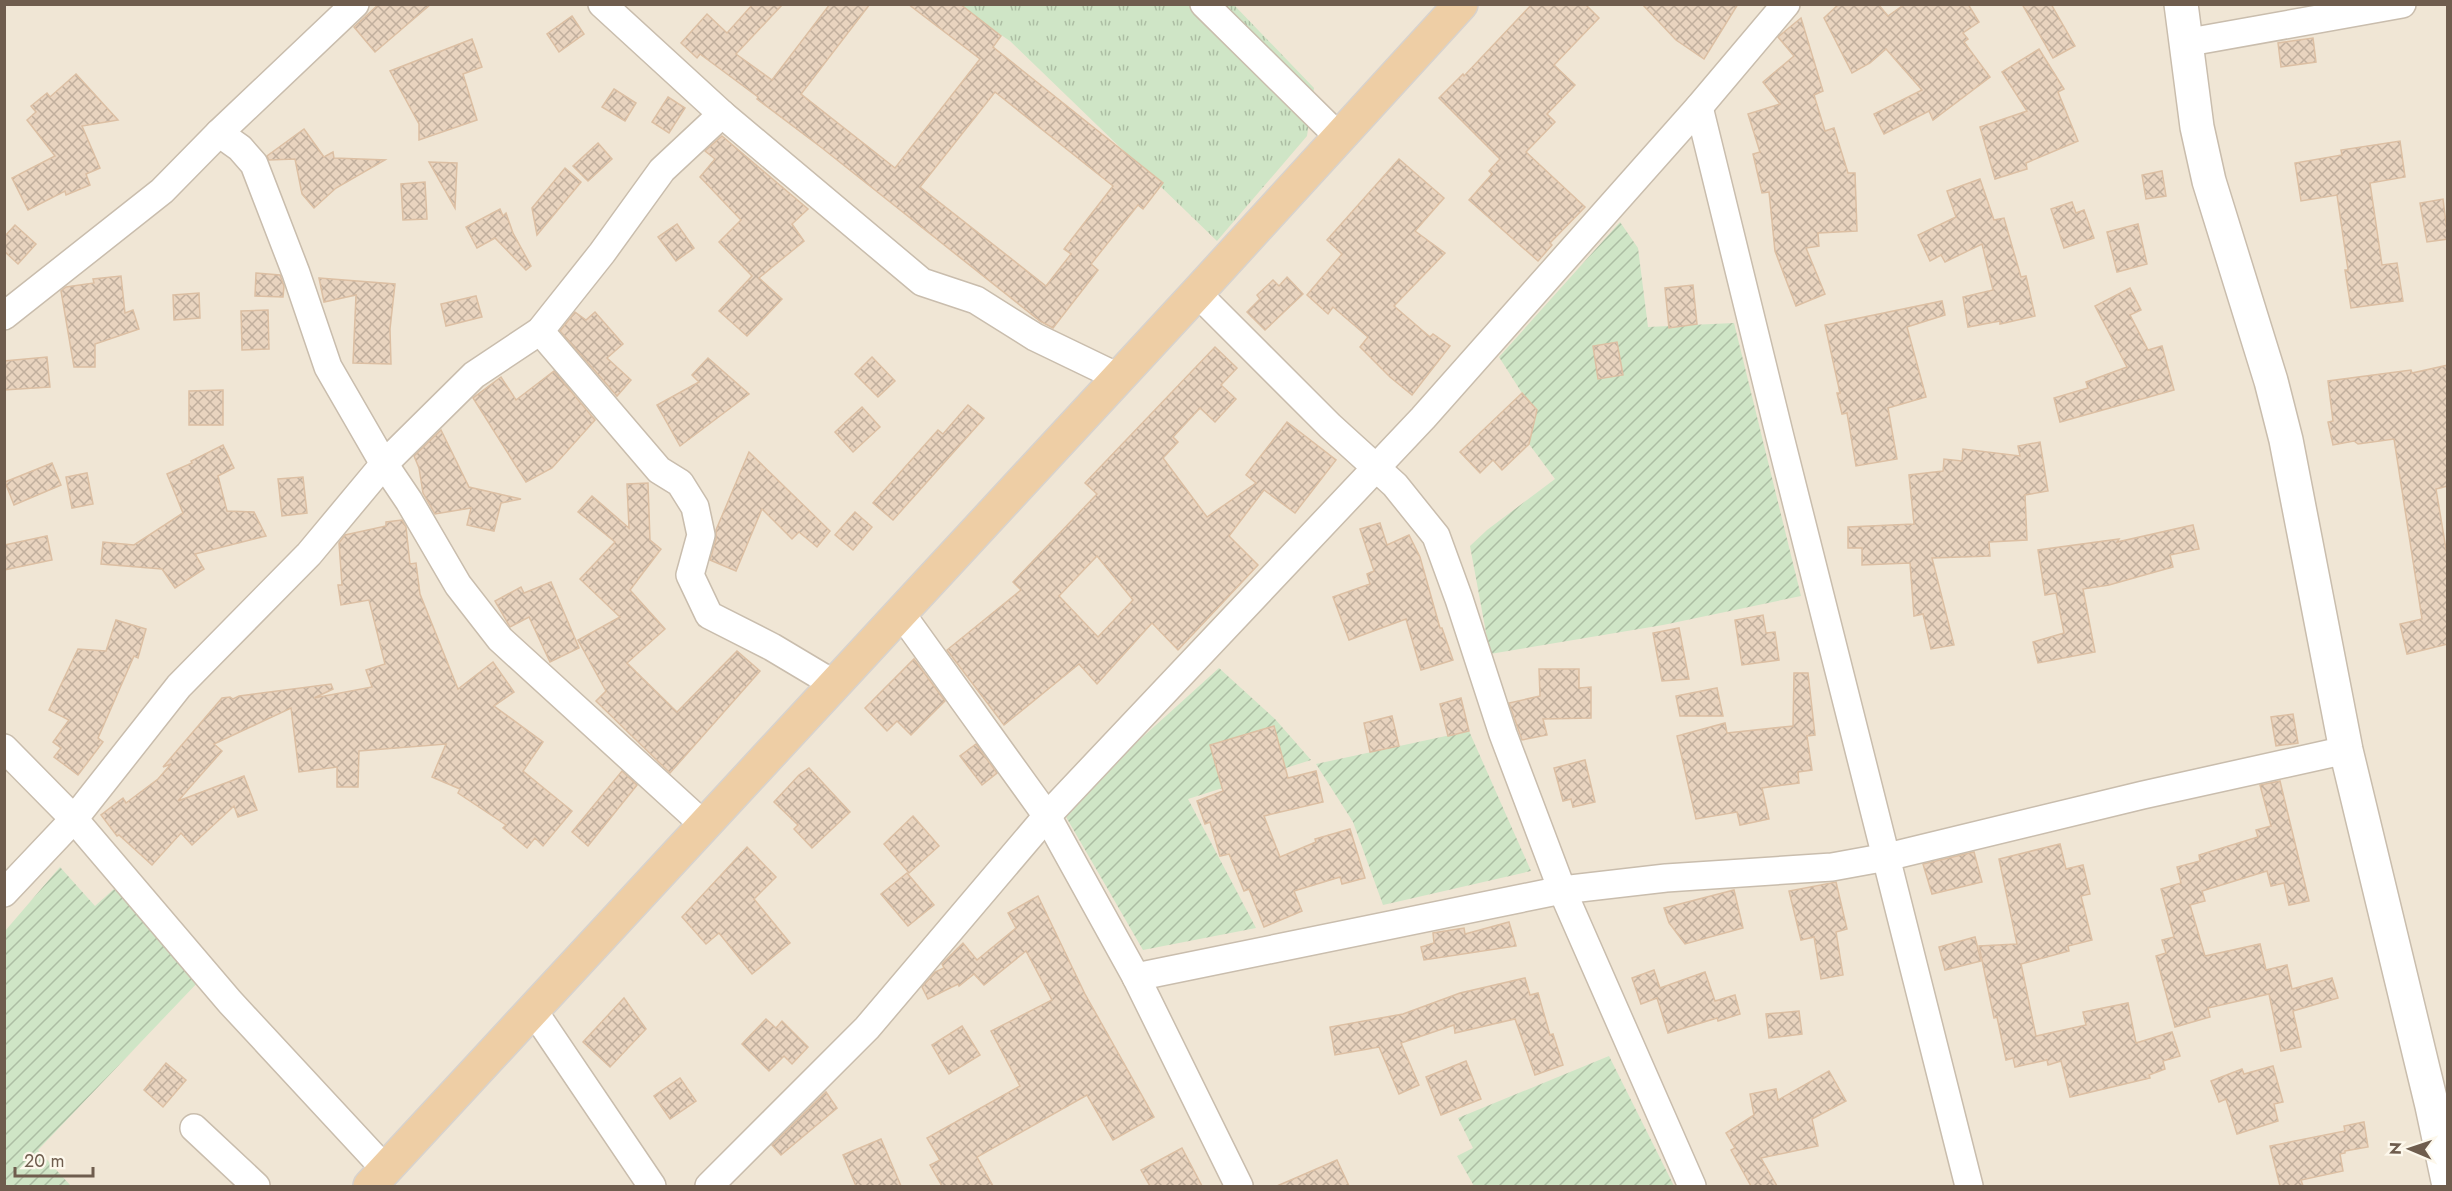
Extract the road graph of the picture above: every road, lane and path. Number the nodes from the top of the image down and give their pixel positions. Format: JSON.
{"nodes":[{"id":1,"x":355,"y":4,"type":"edge"},
{"id":2,"x":602,"y":4,"type":"edge"},
{"id":3,"x":1204,"y":4,"type":"edge"},
{"id":4,"x":1461,"y":4,"type":"edge"},
{"id":5,"x":1786,"y":4,"type":"edge"},
{"id":6,"x":2181,"y":4,"type":"edge"},
{"id":7,"x":2402,"y":4,"type":"edge"},
{"id":8,"x":2184,"y":44,"type":"junction"},
{"id":9,"x":1699,"y":107,"type":"junction"},
{"id":10,"x":722,"y":114,"type":"junction"},
{"id":11,"x":219,"y":134,"type":"junction"},
{"id":12,"x":1340,"y":138,"type":"junction"},
{"id":13,"x":1197,"y":293,"type":"junction"},
{"id":14,"x":4,"y":316,"type":"edge"},
{"id":15,"x":540,"y":331,"type":"junction"},
{"id":16,"x":1118,"y":378,"type":"junction"},
{"id":17,"x":384,"y":464,"type":"junction"},
{"id":18,"x":1376,"y":469,"type":"junction"},
{"id":19,"x":900,"y":612,"type":"junction"},
{"id":20,"x":834,"y":684,"type":"junction"},
{"id":21,"x":4,"y":748,"type":"edge"},
{"id":22,"x":2346,"y":750,"type":"junction"},
{"id":23,"x":1047,"y":816,"type":"junction"},
{"id":24,"x":74,"y":819,"type":"junction"},
{"id":25,"x":704,"y":825,"type":"junction"},
{"id":26,"x":1887,"y":857,"type":"junction"},
{"id":27,"x":1562,"y":890,"type":"junction"},
{"id":28,"x":4,"y":893,"type":"edge"},
{"id":29,"x":1136,"y":977,"type":"junction"},
{"id":30,"x":532,"y":1010,"type":"junction"},
{"id":31,"x":2440,"y":1100,"type":"edge"},
{"id":32,"x":194,"y":1128,"type":"dead end"},
{"id":33,"x":377,"y":1178,"type":"edge"},
{"id":34,"x":2448,"y":1181,"type":"edge"},
{"id":35,"x":256,"y":1186,"type":"edge"},
{"id":36,"x":652,"y":1186,"type":"edge"},
{"id":37,"x":709,"y":1186,"type":"edge"},
{"id":38,"x":1239,"y":1186,"type":"edge"},
{"id":39,"x":1692,"y":1186,"type":"edge"},
{"id":40,"x":1969,"y":1186,"type":"edge"}],
"edges":[{"from":1,"to":11,"type":"street"},
{"from":2,"to":10,"type":"street"},
{"from":3,"to":12,"type":"street"},
{"from":4,"to":12,"type":"highway"},
{"from":5,"to":9,"type":"street"},
{"from":6,"to":8,"type":"street"},
{"from":7,"to":8,"type":"street"},
{"from":8,"to":22,"type":"street"},
{"from":9,"to":18,"type":"street"},
{"from":9,"to":26,"type":"street"},
{"from":10,"to":15,"type":"street"},
{"from":10,"to":16,"type":"street"},
{"from":11,"to":14,"type":"street"},
{"from":11,"to":17,"type":"street"},
{"from":12,"to":13,"type":"highway"},
{"from":13,"to":16,"type":"highway"},
{"from":13,"to":18,"type":"street"},
{"from":15,"to":17,"type":"street"},
{"from":15,"to":20,"type":"street"},
{"from":16,"to":19,"type":"highway"},
{"from":17,"to":24,"type":"street"},
{"from":17,"to":25,"type":"street"},
{"from":18,"to":23,"type":"street"},
{"from":18,"to":27,"type":"street"},
{"from":19,"to":20,"type":"highway"},
{"from":19,"to":23,"type":"street"},
{"from":20,"to":25,"type":"highway"},
{"from":21,"to":24,"type":"street"},
{"from":22,"to":26,"type":"street"},
{"from":22,"to":31,"type":"street"},
{"from":23,"to":29,"type":"street"},
{"from":23,"to":37,"type":"street"},
{"from":24,"to":28,"type":"street"},
{"from":24,"to":33,"type":"street"},
{"from":25,"to":30,"type":"highway"},
{"from":26,"to":27,"type":"street"},
{"from":26,"to":40,"type":"street"},
{"from":27,"to":29,"type":"street"},
{"from":27,"to":39,"type":"street"},
{"from":29,"to":38,"type":"street"},
{"from":30,"to":33,"type":"highway"},
{"from":30,"to":36,"type":"street"},
{"from":31,"to":34,"type":"street"},
{"from":32,"to":35,"type":"street"}]}
